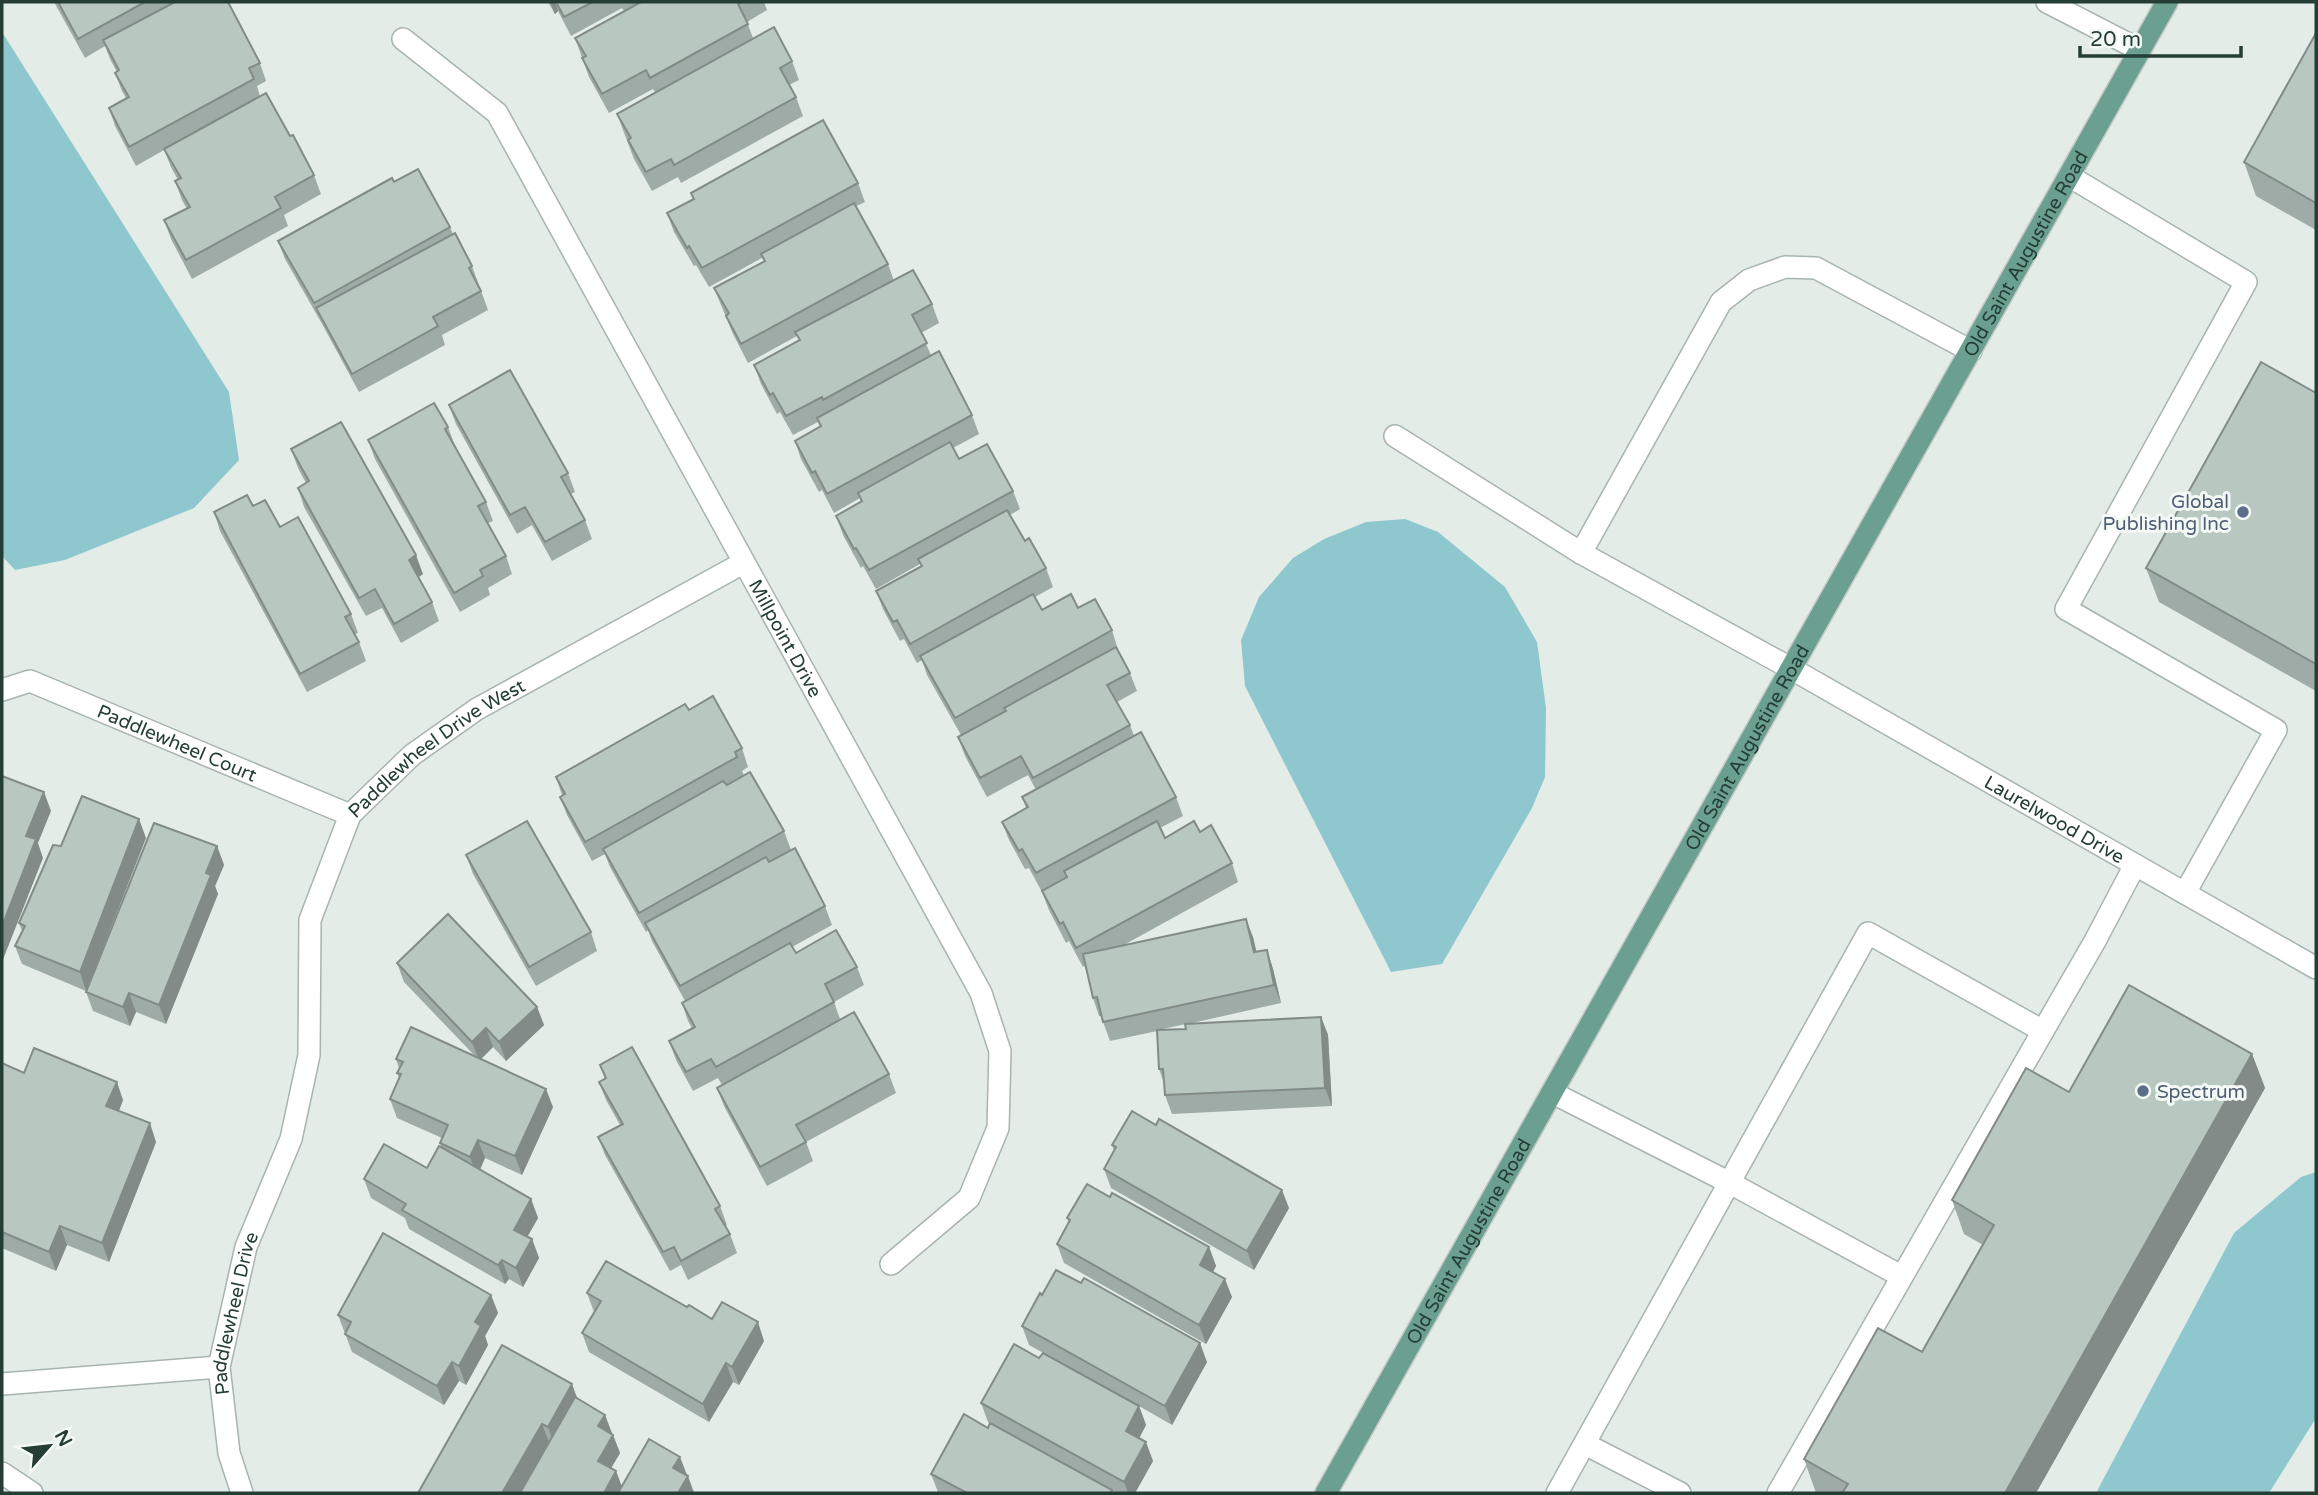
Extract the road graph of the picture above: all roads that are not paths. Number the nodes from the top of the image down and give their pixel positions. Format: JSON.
{"nodes":[{"id":1,"x":2047,"y":2,"type":"edge"},
{"id":2,"x":2167,"y":2,"type":"edge"},
{"id":3,"x":403,"y":40,"type":"dead end"},
{"id":4,"x":2140,"y":50,"type":"junction"},
{"id":5,"x":2069,"y":176,"type":"junction"},
{"id":6,"x":1971,"y":351,"type":"junction"},
{"id":7,"x":1395,"y":436,"type":"dead end"},
{"id":8,"x":1581,"y":553,"type":"junction"},
{"id":9,"x":743,"y":563,"type":"junction"},
{"id":10,"x":1792,"y":669,"type":"junction"},
{"id":11,"x":2,"y":690,"type":"edge"},
{"id":12,"x":350,"y":815,"type":"junction"},
{"id":13,"x":2135,"y":865,"type":"junction"},
{"id":14,"x":2185,"y":892,"type":"junction"},
{"id":15,"x":2316,"y":968,"type":"edge"},
{"id":16,"x":2043,"y":1031,"type":"junction"},
{"id":17,"x":1553,"y":1093,"type":"junction"},
{"id":18,"x":290,"y":1139,"type":"joint"},
{"id":19,"x":1730,"y":1183,"type":"junction"},
{"id":20,"x":891,"y":1264,"type":"dead end"},
{"id":21,"x":1901,"y":1276,"type":"junction"},
{"id":22,"x":219,"y":1367,"type":"junction"},
{"id":23,"x":2,"y":1384,"type":"edge"},
{"id":24,"x":1585,"y":1444,"type":"junction"},
{"id":25,"x":2,"y":1473,"type":"edge"},
{"id":26,"x":32,"y":1493,"type":"edge"},
{"id":27,"x":242,"y":1493,"type":"edge"},
{"id":28,"x":1326,"y":1493,"type":"edge"},
{"id":29,"x":1557,"y":1493,"type":"edge"},
{"id":30,"x":1679,"y":1493,"type":"edge"},
{"id":31,"x":1778,"y":1493,"type":"edge"}],
"edges":[{"from":1,"to":4,"type":"street"},
{"from":2,"to":4,"type":"main road","name":"Old Saint Augustine Road"},
{"from":3,"to":9,"type":"street","name":"Millpoint Drive"},
{"from":4,"to":5,"type":"main road","name":"Old Saint Augustine Road"},
{"from":5,"to":6,"type":"main road","name":"Old Saint Augustine Road"},
{"from":5,"to":14,"type":"street"},
{"from":6,"to":8,"type":"street"},
{"from":6,"to":10,"type":"main road","name":"Old Saint Augustine Road"},
{"from":7,"to":8,"type":"street","name":"Laurelwood Drive"},
{"from":8,"to":10,"type":"street","name":"Laurelwood Drive"},
{"from":9,"to":12,"type":"street","name":"Paddlewheel Drive West"},
{"from":9,"to":20,"type":"street","name":"Millpoint Drive"},
{"from":10,"to":13,"type":"street","name":"Laurelwood Drive"},
{"from":10,"to":17,"type":"main road","name":"Old Saint Augustine Road"},
{"from":11,"to":12,"type":"street","name":"Paddlewheel Court"},
{"from":12,"to":18,"type":"street","name":"Paddlewheel Drive West"},
{"from":13,"to":14,"type":"street","name":"Laurelwood Drive"},
{"from":13,"to":16,"type":"street"},
{"from":14,"to":15,"type":"street","name":"Laurelwood Drive"},
{"from":16,"to":19,"type":"street"},
{"from":16,"to":21,"type":"street"},
{"from":17,"to":19,"type":"street"},
{"from":17,"to":28,"type":"main road","name":"Old Saint Augustine Road"},
{"from":18,"to":22,"type":"street","name":"Paddlewheel Drive"},
{"from":19,"to":21,"type":"street"},
{"from":19,"to":24,"type":"street"},
{"from":21,"to":31,"type":"street"},
{"from":22,"to":23,"type":"street"},
{"from":22,"to":27,"type":"street","name":"Paddlewheel Drive"},
{"from":24,"to":29,"type":"street"},
{"from":24,"to":30,"type":"street"},
{"from":25,"to":26,"type":"street"}]}
